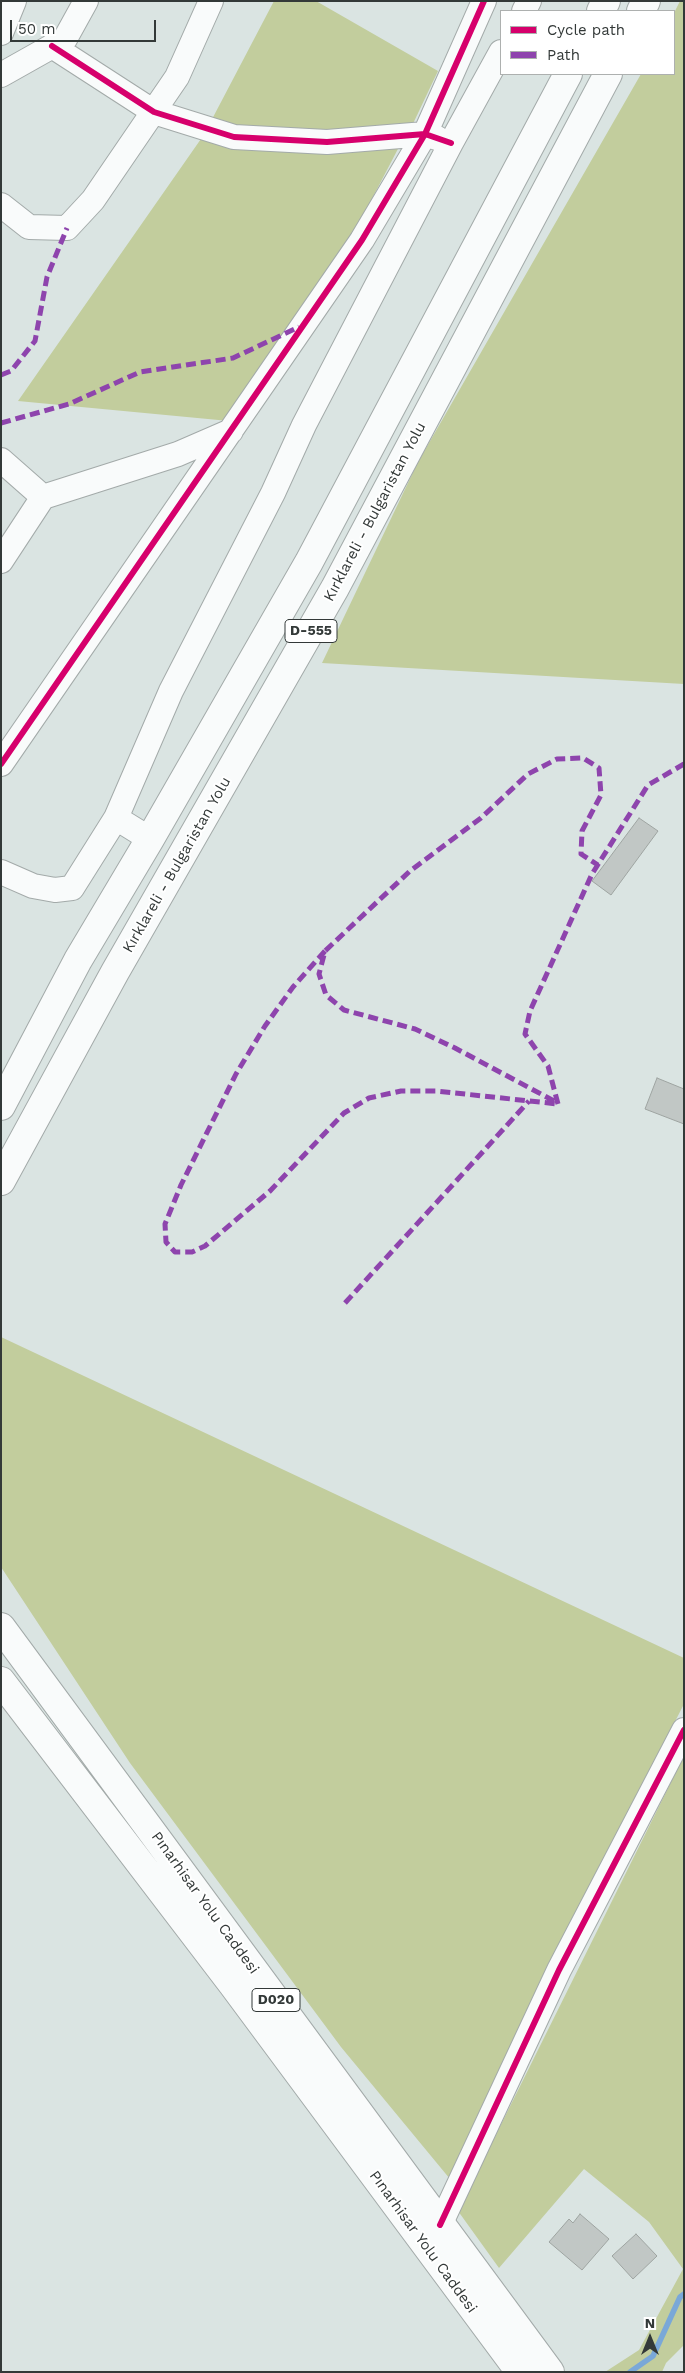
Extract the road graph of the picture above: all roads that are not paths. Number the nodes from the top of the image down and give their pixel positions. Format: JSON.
{"nodes":[{"id":1,"x":14,"y":1,"type":"edge"},
{"id":2,"x":86,"y":1,"type":"edge"},
{"id":3,"x":211,"y":1,"type":"edge"},
{"id":4,"x":484,"y":1,"type":"edge"},
{"id":5,"x":1,"y":33,"type":"edge"},
{"id":6,"x":52,"y":46,"type":"junction"},
{"id":7,"x":500,"y":54,"type":"edge"},
{"id":8,"x":1,"y":75,"type":"edge"},
{"id":9,"x":567,"y":75,"type":"edge"},
{"id":10,"x":607,"y":75,"type":"edge"},
{"id":11,"x":154,"y":112,"type":"junction"},
{"id":12,"x":425,"y":134,"type":"junction"},
{"id":13,"x":451,"y":143,"type":"junction"},
{"id":14,"x":1,"y":205,"type":"edge"},
{"id":15,"x":233,"y":430,"type":"junction"},
{"id":16,"x":1,"y":460,"type":"edge"},
{"id":17,"x":43,"y":497,"type":"junction"},
{"id":18,"x":1,"y":561,"type":"edge"},
{"id":19,"x":1,"y":764,"type":"edge"},
{"id":20,"x":116,"y":818,"type":"junction"},
{"id":21,"x":150,"y":840,"type":"junction"},
{"id":22,"x":1,"y":872,"type":"edge"},
{"id":23,"x":1,"y":1106,"type":"edge"},
{"id":24,"x":1,"y":1181,"type":"edge"},
{"id":25,"x":1,"y":1627,"type":"edge"},
{"id":26,"x":1,"y":1681,"type":"edge"},
{"id":27,"x":684,"y":1730,"type":"edge"},
{"id":28,"x":440,"y":2225,"type":"junction"},
{"id":29,"x":520,"y":2372,"type":"edge"},
{"id":30,"x":550,"y":2372,"type":"edge"}],
"edges":[{"from":1,"to":5,"type":"street"},
{"from":2,"to":6,"type":"street"},
{"from":3,"to":11,"type":"street"},
{"from":4,"to":12,"type":"street"},
{"from":6,"to":8,"type":"street"},
{"from":6,"to":11,"type":"street"},
{"from":7,"to":13,"type":"street"},
{"from":9,"to":21,"type":"highway","number":"D-555"},
{"from":10,"to":24,"type":"highway","name":"Kırklareli - Bulgaristan Yolu","number":"D-555"},
{"from":11,"to":12,"type":"street"},
{"from":11,"to":14,"type":"street"},
{"from":12,"to":13,"type":"street"},
{"from":12,"to":15,"type":"street"},
{"from":13,"to":20,"type":"street"},
{"from":15,"to":17,"type":"street"},
{"from":15,"to":19,"type":"street"},
{"from":16,"to":17,"type":"street"},
{"from":17,"to":18,"type":"street"},
{"from":20,"to":21,"type":"street"},
{"from":20,"to":22,"type":"street"},
{"from":21,"to":23,"type":"highway","number":"D-555"},
{"from":25,"to":28,"type":"highway","name":"Pınarhisar Yolu Caddesi","number":"D020"},
{"from":26,"to":29,"type":"highway","name":"Pınarhisar Yolu Caddesi","number":"D020"},
{"from":27,"to":28,"type":"street"},
{"from":28,"to":30,"type":"highway","name":"Pınarhisar Yolu Caddesi","number":"D020"}]}
